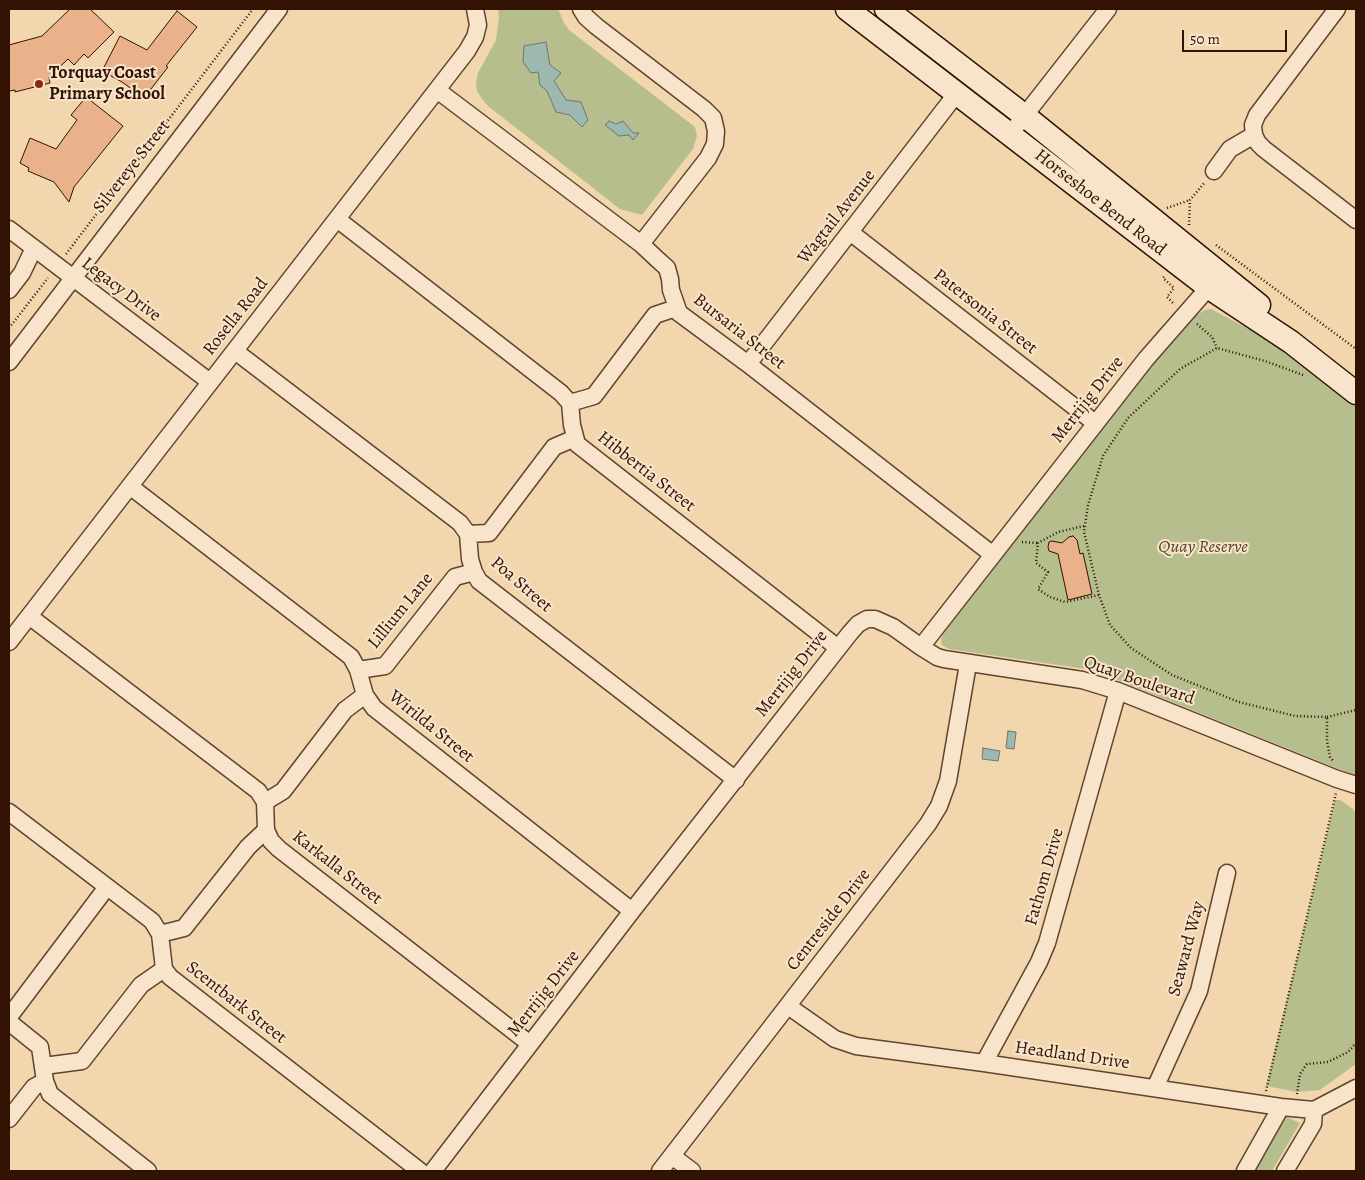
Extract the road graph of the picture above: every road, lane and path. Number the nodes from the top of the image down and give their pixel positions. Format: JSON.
{"nodes":[{"id":1,"x":253,"y":9,"type":"edge"},
{"id":2,"x":279,"y":9,"type":"edge"},
{"id":3,"x":475,"y":9,"type":"edge"},
{"id":4,"x":582,"y":9,"type":"edge"},
{"id":5,"x":846,"y":9,"type":"edge"},
{"id":6,"x":886,"y":9,"type":"edge"},
{"id":7,"x":1108,"y":9,"type":"edge"},
{"id":8,"x":1338,"y":9,"type":"edge"},
{"id":9,"x":437,"y":90,"type":"junction"},
{"id":10,"x":957,"y":93,"type":"junction"},
{"id":11,"x":1025,"y":116,"type":"junction"},
{"id":12,"x":1010,"y":134,"type":"junction"},
{"id":13,"x":1254,"y":135,"type":"junction"},
{"id":14,"x":1214,"y":171,"type":"joint"},
{"id":15,"x":1190,"y":200,"type":"junction"},
{"id":16,"x":1167,"y":208,"type":"dead end"},
{"id":17,"x":337,"y":219,"type":"junction"},
{"id":18,"x":1356,"y":220,"type":"edge"},
{"id":19,"x":1189,"y":225,"type":"dead end"},
{"id":20,"x":9,"y":229,"type":"edge"},
{"id":21,"x":850,"y":232,"type":"junction"},
{"id":22,"x":641,"y":244,"type":"junction"},
{"id":23,"x":34,"y":248,"type":"junction"},
{"id":24,"x":57,"y":266,"type":"junction"},
{"id":25,"x":72,"y":278,"type":"junction"},
{"id":26,"x":1214,"y":280,"type":"junction"},
{"id":27,"x":9,"y":290,"type":"edge"},
{"id":28,"x":676,"y":308,"type":"junction"},
{"id":29,"x":9,"y":328,"type":"edge"},
{"id":30,"x":235,"y":351,"type":"junction"},
{"id":31,"x":9,"y":362,"type":"edge"},
{"id":32,"x":748,"y":364,"type":"junction"},
{"id":33,"x":1307,"y":377,"type":"dead end"},
{"id":34,"x":1356,"y":379,"type":"edge"},
{"id":35,"x":210,"y":382,"type":"junction"},
{"id":36,"x":1356,"y":393,"type":"edge"},
{"id":37,"x":570,"y":403,"type":"junction"},
{"id":38,"x":1095,"y":423,"type":"junction"},
{"id":39,"x":575,"y":438,"type":"junction"},
{"id":40,"x":131,"y":487,"type":"junction"},
{"id":41,"x":1084,"y":526,"type":"junction"},
{"id":42,"x":468,"y":534,"type":"junction"},
{"id":43,"x":993,"y":556,"type":"junction"},
{"id":44,"x":474,"y":572,"type":"junction"},
{"id":45,"x":1099,"y":595,"type":"junction"},
{"id":46,"x":29,"y":616,"type":"junction"},
{"id":47,"x":9,"y":642,"type":"edge"},
{"id":48,"x":921,"y":647,"type":"junction"},
{"id":49,"x":838,"y":648,"type":"junction"},
{"id":50,"x":968,"y":664,"type":"junction"},
{"id":51,"x":358,"y":670,"type":"junction"},
{"id":52,"x":1118,"y":691,"type":"junction"},
{"id":53,"x":365,"y":696,"type":"junction"},
{"id":54,"x":1356,"y":710,"type":"edge"},
{"id":55,"x":1327,"y":717,"type":"junction"},
{"id":56,"x":1338,"y":774,"type":"junction"},
{"id":57,"x":736,"y":780,"type":"junction"},
{"id":58,"x":1356,"y":785,"type":"edge"},
{"id":59,"x":1356,"y":794,"type":"edge"},
{"id":60,"x":266,"y":802,"type":"junction"},
{"id":61,"x":9,"y":812,"type":"edge"},
{"id":62,"x":266,"y":830,"type":"junction"},
{"id":63,"x":1227,"y":873,"type":"dead end"},
{"id":64,"x":107,"y":887,"type":"junction"},
{"id":65,"x":632,"y":911,"type":"junction"},
{"id":66,"x":160,"y":934,"type":"junction"},
{"id":67,"x":164,"y":969,"type":"junction"},
{"id":68,"x":788,"y":1006,"type":"junction"},
{"id":69,"x":9,"y":1017,"type":"edge"},
{"id":70,"x":9,"y":1022,"type":"edge"},
{"id":71,"x":530,"y":1044,"type":"junction"},
{"id":72,"x":984,"y":1063,"type":"junction"},
{"id":73,"x":44,"y":1073,"type":"junction"},
{"id":74,"x":1155,"y":1088,"type":"junction"},
{"id":75,"x":1356,"y":1088,"type":"edge"},
{"id":76,"x":1273,"y":1106,"type":"junction"},
{"id":77,"x":1314,"y":1110,"type":"junction"},
{"id":78,"x":9,"y":1119,"type":"edge"},
{"id":79,"x":672,"y":1156,"type":"junction"},
{"id":80,"x":148,"y":1171,"type":"edge"},
{"id":81,"x":420,"y":1171,"type":"edge"},
{"id":82,"x":433,"y":1171,"type":"edge"},
{"id":83,"x":660,"y":1171,"type":"edge"},
{"id":84,"x":692,"y":1171,"type":"edge"},
{"id":85,"x":1245,"y":1171,"type":"edge"},
{"id":86,"x":1285,"y":1171,"type":"edge"}],
"edges":[{"from":1,"to":24,"type":"path"},
{"from":2,"to":25,"type":"street","name":"Silvereye Street"},
{"from":3,"to":9,"type":"street","name":"Rosella Road"},
{"from":4,"to":22,"type":"street"},
{"from":5,"to":10,"type":"street","name":"Horseshoe Bend Road"},
{"from":6,"to":11,"type":"street","name":"Horseshoe Bend Road"},
{"from":7,"to":11,"type":"street"},
{"from":8,"to":13,"type":"street"},
{"from":9,"to":17,"type":"street","name":"Rosella Road"},
{"from":9,"to":22,"type":"street","name":"Bursaria Street"},
{"from":10,"to":12,"type":"street","name":"Horseshoe Bend Road"},
{"from":10,"to":21,"type":"street","name":"Wagtail Avenue"},
{"from":11,"to":12,"type":"street"},
{"from":11,"to":26,"type":"street","name":"Horseshoe Bend Road"},
{"from":12,"to":26,"type":"street","name":"Horseshoe Bend Road"},
{"from":13,"to":14,"type":"street"},
{"from":13,"to":18,"type":"street"},
{"from":14,"to":15,"type":"path"},
{"from":15,"to":16,"type":"path"},
{"from":15,"to":19,"type":"path"},
{"from":17,"to":30,"type":"street","name":"Rosella Road"},
{"from":17,"to":37,"type":"street"},
{"from":20,"to":23,"type":"street","name":"Legacy Drive"},
{"from":21,"to":32,"type":"street","name":"Wagtail Avenue"},
{"from":21,"to":38,"type":"street","name":"Patersonia Street"},
{"from":22,"to":28,"type":"street","name":"Bursaria Street"},
{"from":23,"to":24,"type":"street","name":"Legacy Drive"},
{"from":23,"to":27,"type":"street"},
{"from":24,"to":25,"type":"street","name":"Legacy Drive"},
{"from":24,"to":29,"type":"path"},
{"from":25,"to":31,"type":"street","name":"Silvereye Street"},
{"from":25,"to":35,"type":"street","name":"Legacy Drive"},
{"from":26,"to":34,"type":"street","name":"Horseshoe Bend Road"},
{"from":26,"to":36,"type":"street","name":"Horseshoe Bend Road"},
{"from":26,"to":38,"type":"street","name":"Merrijig Drive"},
{"from":28,"to":32,"type":"street","name":"Bursaria Street"},
{"from":28,"to":37,"type":"street"},
{"from":30,"to":35,"type":"street","name":"Rosella Road"},
{"from":30,"to":42,"type":"street"},
{"from":32,"to":43,"type":"street","name":"Bursaria Street"},
{"from":33,"to":41,"type":"path"},
{"from":35,"to":40,"type":"street","name":"Rosella Road"},
{"from":37,"to":39,"type":"street","name":"Hibbertia Street"},
{"from":38,"to":43,"type":"street","name":"Merrijig Drive"},
{"from":39,"to":42,"type":"street"},
{"from":39,"to":49,"type":"street","name":"Hibbertia Street"},
{"from":40,"to":46,"type":"street","name":"Rosella Road"},
{"from":40,"to":51,"type":"street","name":"Wirilda Street"},
{"from":41,"to":45,"type":"path"},
{"from":41,"to":45,"type":"path"},
{"from":42,"to":44,"type":"street","name":"Poa Street"},
{"from":43,"to":48,"type":"street","name":"Merrijig Drive"},
{"from":44,"to":51,"type":"street","name":"Lillium Lane"},
{"from":44,"to":57,"type":"street","name":"Poa Street"},
{"from":45,"to":55,"type":"path"},
{"from":46,"to":47,"type":"street","name":"Rosella Road"},
{"from":46,"to":60,"type":"street"},
{"from":48,"to":49,"type":"street","name":"Merrijig Drive"},
{"from":48,"to":50,"type":"street","name":"Quay Boulevard"},
{"from":49,"to":57,"type":"street","name":"Merrijig Drive"},
{"from":50,"to":52,"type":"street","name":"Quay Boulevard"},
{"from":50,"to":68,"type":"street","name":"Centreside Drive"},
{"from":51,"to":53,"type":"street","name":"Wirilda Street"},
{"from":52,"to":56,"type":"street","name":"Quay Boulevard"},
{"from":52,"to":72,"type":"street","name":"Fathom Drive"},
{"from":53,"to":60,"type":"street"},
{"from":53,"to":65,"type":"street","name":"Wirilda Street"},
{"from":54,"to":55,"type":"path"},
{"from":55,"to":56,"type":"path"},
{"from":56,"to":58,"type":"street","name":"Quay Boulevard"},
{"from":56,"to":59,"type":"street","name":"Quay Boulevard"},
{"from":56,"to":76,"type":"path"},
{"from":57,"to":65,"type":"street","name":"Merrijig Drive"},
{"from":60,"to":62,"type":"street","name":"Karkalla Street"},
{"from":61,"to":64,"type":"street"},
{"from":62,"to":66,"type":"street"},
{"from":62,"to":71,"type":"street","name":"Karkalla Street"},
{"from":63,"to":74,"type":"street","name":"Seaward Way"},
{"from":64,"to":66,"type":"street"},
{"from":64,"to":69,"type":"street"},
{"from":65,"to":71,"type":"street","name":"Merrijig Drive"},
{"from":66,"to":67,"type":"street","name":"Scentbark Street"},
{"from":67,"to":73,"type":"street"},
{"from":67,"to":81,"type":"street","name":"Scentbark Street"},
{"from":68,"to":72,"type":"street","name":"Headland Drive"},
{"from":68,"to":79,"type":"street","name":"Centreside Drive"},
{"from":70,"to":73,"type":"street"},
{"from":71,"to":82,"type":"street","name":"Merrijig Drive"},
{"from":72,"to":74,"type":"street","name":"Headland Drive"},
{"from":73,"to":78,"type":"street"},
{"from":73,"to":80,"type":"street"},
{"from":74,"to":76,"type":"street","name":"Headland Drive"},
{"from":75,"to":77,"type":"street"},
{"from":76,"to":77,"type":"street","name":"Headland Drive"},
{"from":76,"to":85,"type":"street"},
{"from":77,"to":86,"type":"street"},
{"from":79,"to":83,"type":"street","name":"Centreside Drive"},
{"from":79,"to":84,"type":"street"}]}
